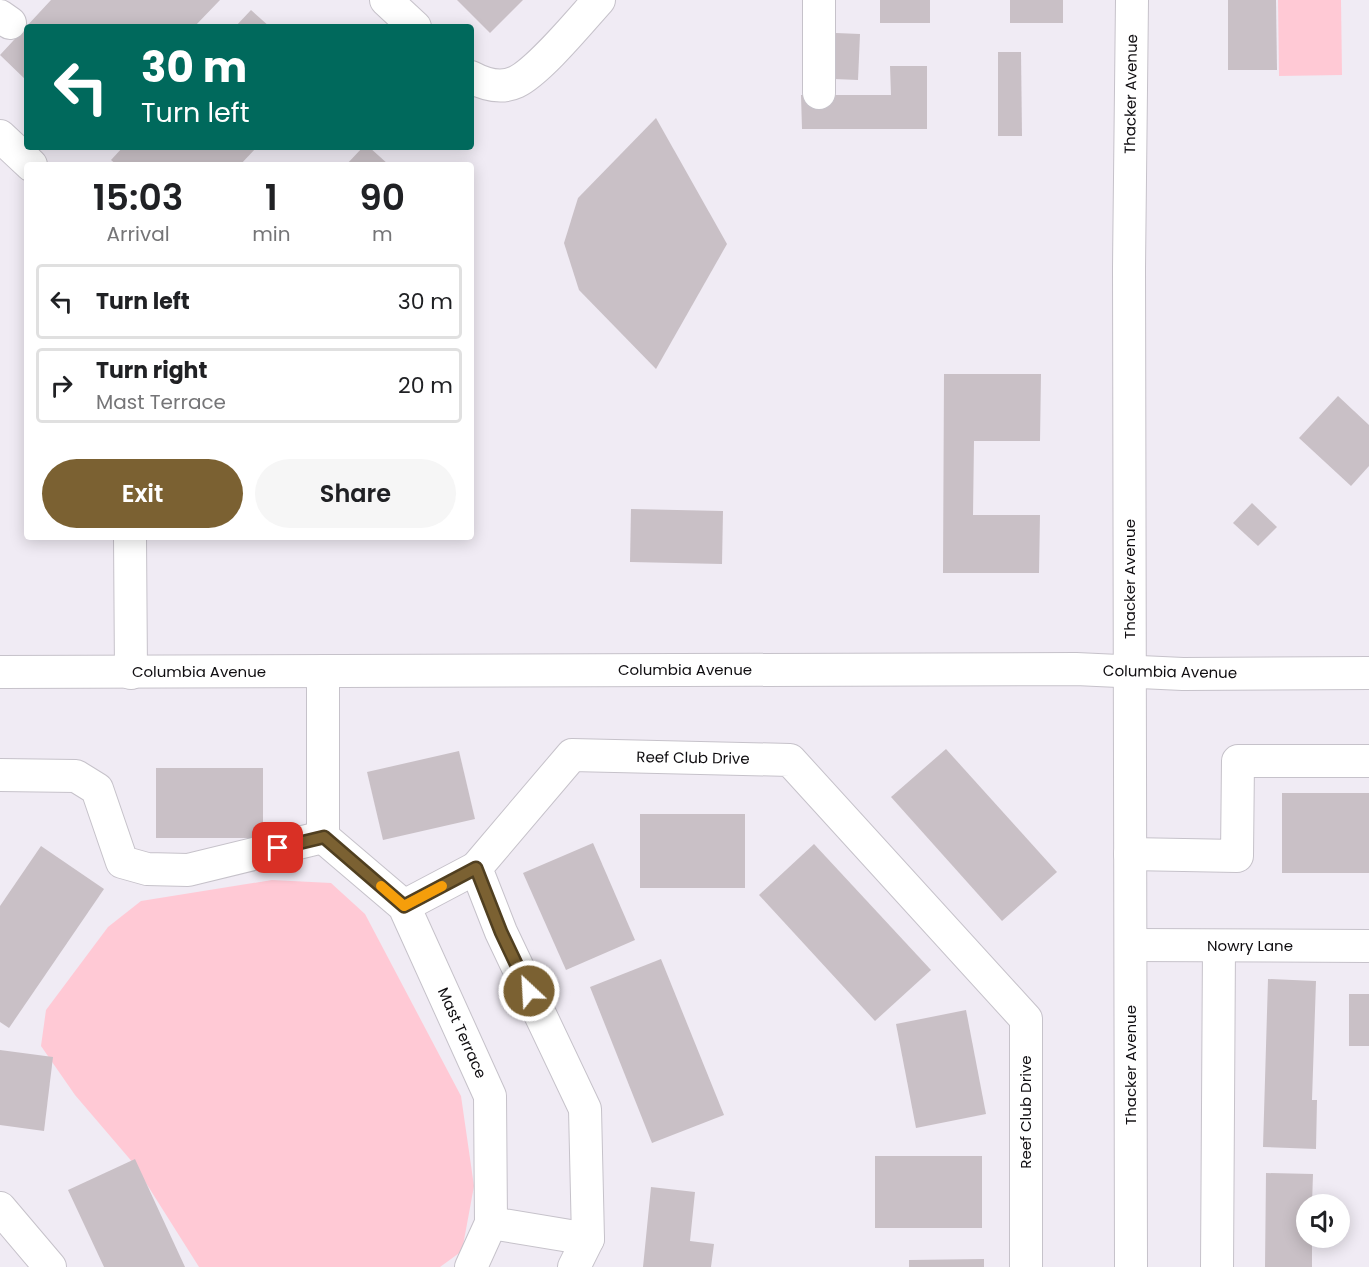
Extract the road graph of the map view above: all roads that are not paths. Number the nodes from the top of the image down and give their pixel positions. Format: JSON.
{"nodes":[{"id":1,"x":386,"y":0,"type":"edge"},
{"id":2,"x":599,"y":0,"type":"edge"},
{"id":3,"x":819,"y":0,"type":"edge"},
{"id":4,"x":1132,"y":0,"type":"edge"},
{"id":5,"x":412,"y":24,"type":"edge"},
{"id":6,"x":484,"y":81,"type":"edge"},
{"id":7,"x":819,"y":93,"type":"dead end"},
{"id":8,"x":0,"y":136,"type":"edge"},
{"id":9,"x":28,"y":162,"type":"edge"},
{"id":10,"x":130,"y":540,"type":"edge"},
{"id":11,"x":0,"y":672,"type":"edge"},
{"id":12,"x":324,"y":672,"type":"junction"},
{"id":13,"x":1130,"y":672,"type":"junction"},
{"id":14,"x":131,"y":673,"type":"junction"},
{"id":15,"x":1369,"y":673,"type":"edge"},
{"id":16,"x":1369,"y":761,"type":"edge"},
{"id":17,"x":0,"y":775,"type":"edge"},
{"id":18,"x":324,"y":837,"type":"junction"},
{"id":19,"x":1130,"y":854,"type":"junction"},
{"id":20,"x":476,"y":868,"type":"junction"},
{"id":21,"x":404,"y":906,"type":"junction"},
{"id":22,"x":1131,"y":945,"type":"junction"},
{"id":23,"x":1219,"y":946,"type":"junction"},
{"id":24,"x":1369,"y":946,"type":"edge"},
{"id":25,"x":0,"y":1208,"type":"edge"},
{"id":26,"x":491,"y":1223,"type":"junction"},
{"id":27,"x":588,"y":1239,"type":"junction"},
{"id":28,"x":50,"y":1267,"type":"edge"},
{"id":29,"x":471,"y":1267,"type":"edge"},
{"id":30,"x":574,"y":1267,"type":"edge"},
{"id":31,"x":1026,"y":1267,"type":"edge"},
{"id":32,"x":1131,"y":1267,"type":"edge"},
{"id":33,"x":1217,"y":1267,"type":"edge"}],
"edges":[{"from":1,"to":5,"type":"street"},
{"from":2,"to":6,"type":"street"},
{"from":3,"to":7,"type":"street"},
{"from":4,"to":13,"type":"street","name":"Thacker Avenue"},
{"from":8,"to":9,"type":"street"},
{"from":10,"to":14,"type":"street"},
{"from":11,"to":14,"type":"street","name":"Columbia Avenue"},
{"from":12,"to":13,"type":"street","name":"Columbia Avenue"},
{"from":12,"to":14,"type":"street","name":"Columbia Avenue"},
{"from":12,"to":18,"type":"street"},
{"from":13,"to":15,"type":"street","name":"Columbia Avenue"},
{"from":13,"to":19,"type":"street","name":"Thacker Avenue"},
{"from":16,"to":19,"type":"street"},
{"from":17,"to":18,"type":"street"},
{"from":18,"to":21,"type":"street","name":"Mast Terrace"},
{"from":19,"to":22,"type":"street","name":"Thacker Avenue"},
{"from":20,"to":21,"type":"street"},
{"from":20,"to":27,"type":"street"},
{"from":20,"to":31,"type":"street","name":"Reef Club Drive"},
{"from":21,"to":26,"type":"street","name":"Mast Terrace"},
{"from":22,"to":23,"type":"street","name":"Nowry Lane"},
{"from":22,"to":32,"type":"street","name":"Thacker Avenue"},
{"from":23,"to":24,"type":"street","name":"Nowry Lane"},
{"from":23,"to":33,"type":"street"},
{"from":25,"to":28,"type":"street"},
{"from":26,"to":27,"type":"street"},
{"from":26,"to":29,"type":"street","name":"Mast Terrace"},
{"from":27,"to":30,"type":"street"}]}
